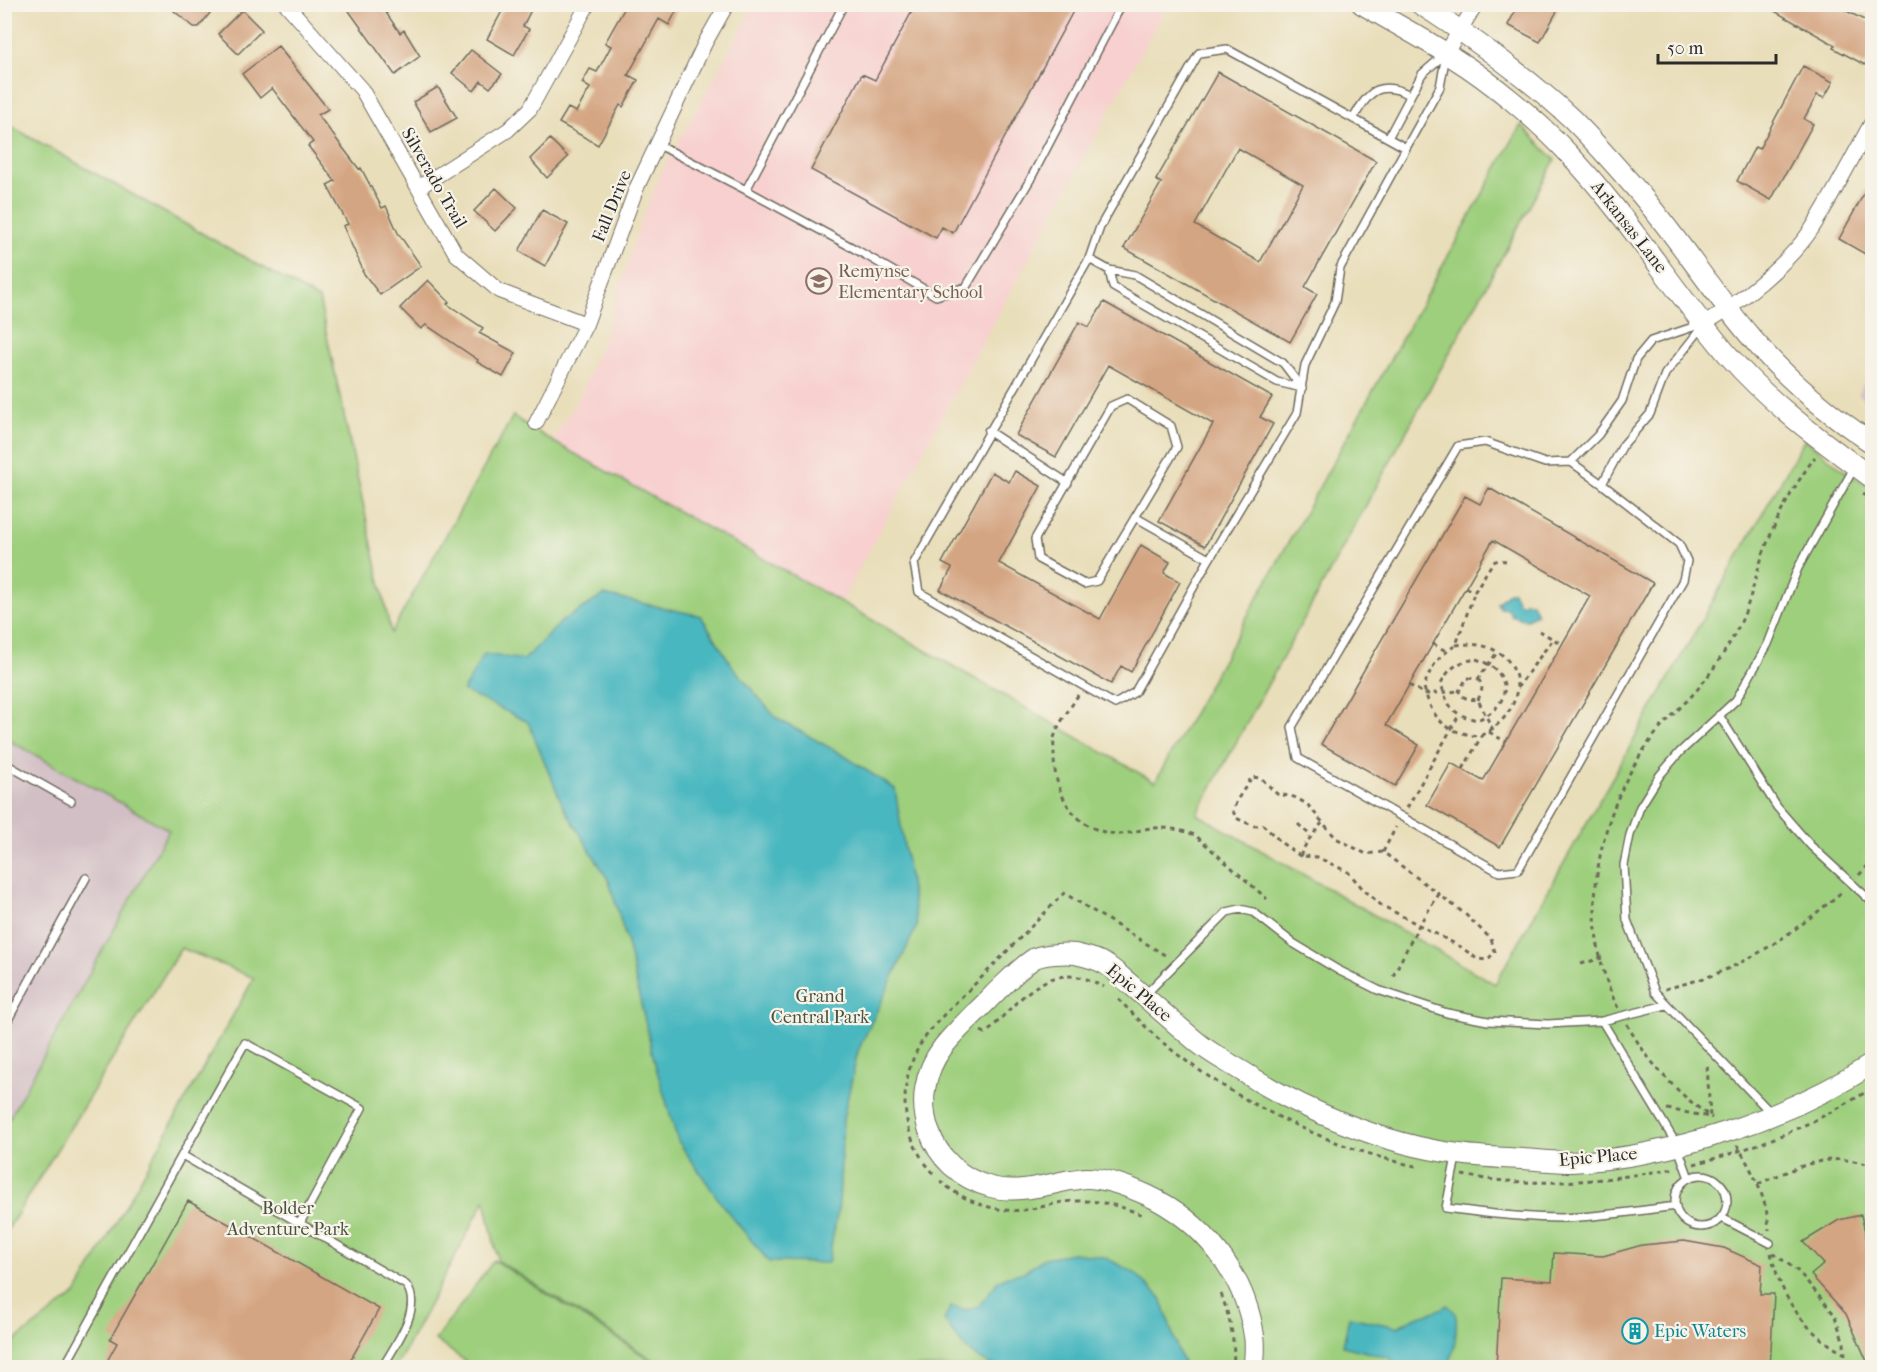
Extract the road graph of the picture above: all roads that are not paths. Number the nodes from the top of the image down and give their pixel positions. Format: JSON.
{"nodes":[{"id":1,"x":286,"y":4,"type":"edge"},
{"id":2,"x":588,"y":4,"type":"edge"},
{"id":3,"x":727,"y":4,"type":"edge"},
{"id":4,"x":844,"y":4,"type":"edge"},
{"id":5,"x":1122,"y":4,"type":"edge"},
{"id":6,"x":1362,"y":4,"type":"edge"},
{"id":7,"x":1420,"y":4,"type":"edge"},
{"id":8,"x":1476,"y":4,"type":"edge"},
{"id":9,"x":1461,"y":30,"type":"junction"},
{"id":10,"x":1446,"y":53,"type":"junction"},
{"id":11,"x":1410,"y":95,"type":"junction"},
{"id":12,"x":1353,"y":119,"type":"junction"},
{"id":13,"x":1872,"y":122,"type":"edge"},
{"id":14,"x":1388,"y":138,"type":"junction"},
{"id":15,"x":657,"y":144,"type":"junction"},
{"id":16,"x":1406,"y":148,"type":"junction"},
{"id":17,"x":418,"y":188,"type":"junction"},
{"id":18,"x":746,"y":190,"type":"junction"},
{"id":19,"x":1089,"y":259,"type":"junction"},
{"id":20,"x":1109,"y":270,"type":"junction"},
{"id":21,"x":1729,"y":309,"type":"junction"},
{"id":22,"x":586,"y":324,"type":"junction"},
{"id":23,"x":1704,"y":324,"type":"junction"},
{"id":24,"x":1302,"y":388,"type":"junction"},
{"id":25,"x":536,"y":423,"type":"dead end"},
{"id":26,"x":988,"y":431,"type":"junction"},
{"id":27,"x":1872,"y":443,"type":"edge"},
{"id":28,"x":1571,"y":462,"type":"junction"},
{"id":29,"x":1855,"y":465,"type":"junction"},
{"id":30,"x":1872,"y":478,"type":"edge"},
{"id":31,"x":1068,"y":483,"type":"junction"},
{"id":32,"x":1602,"y":484,"type":"junction"},
{"id":33,"x":1135,"y":517,"type":"junction"},
{"id":34,"x":1209,"y":559,"type":"junction"},
{"id":35,"x":1719,"y":715,"type":"junction"},
{"id":36,"x":4,"y":763,"type":"edge"},
{"id":37,"x":71,"y":801,"type":"dead end"},
{"id":38,"x":86,"y":878,"type":"dead end"},
{"id":39,"x":1872,"y":902,"type":"edge"},
{"id":40,"x":1144,"y":996,"type":"junction"},
{"id":41,"x":1666,"y":1005,"type":"junction"},
{"id":42,"x":1602,"y":1022,"type":"junction"},
{"id":43,"x":4,"y":1028,"type":"edge"},
{"id":44,"x":1872,"y":1064,"type":"edge"},
{"id":45,"x":1773,"y":1116,"type":"junction"},
{"id":46,"x":1677,"y":1145,"type":"junction"},
{"id":47,"x":182,"y":1155,"type":"junction"},
{"id":48,"x":1455,"y":1164,"type":"junction"},
{"id":49,"x":1689,"y":1178,"type":"junction"},
{"id":50,"x":1676,"y":1206,"type":"junction"},
{"id":51,"x":1722,"y":1218,"type":"junction"},
{"id":52,"x":300,"y":1223,"type":"junction"},
{"id":53,"x":1770,"y":1247,"type":"road end"},
{"id":54,"x":64,"y":1368,"type":"edge"},
{"id":55,"x":382,"y":1368,"type":"edge"},
{"id":56,"x":1254,"y":1368,"type":"edge"}],
"edges":[{"from":1,"to":17,"type":"street","name":"Silverado Trail"},
{"from":2,"to":17,"type":"street"},
{"from":3,"to":15,"type":"street","name":"Fall Drive"},
{"from":4,"to":18,"type":"lane"},
{"from":5,"to":18,"type":"lane"},
{"from":6,"to":10,"type":"street","name":"Arkansas Lane"},
{"from":7,"to":9,"type":"street","name":"Arkansas Lane"},
{"from":8,"to":9,"type":"street"},
{"from":9,"to":10,"type":"street"},
{"from":9,"to":21,"type":"street","name":"Arkansas Lane"},
{"from":10,"to":11,"type":"lane"},
{"from":10,"to":16,"type":"lane"},
{"from":10,"to":23,"type":"street","name":"Arkansas Lane"},
{"from":11,"to":12,"type":"lane"},
{"from":11,"to":14,"type":"lane"},
{"from":12,"to":14,"type":"lane"},
{"from":12,"to":19,"type":"lane"},
{"from":13,"to":21,"type":"street"},
{"from":14,"to":16,"type":"lane"},
{"from":15,"to":18,"type":"lane"},
{"from":15,"to":22,"type":"street","name":"Fall Drive"},
{"from":16,"to":24,"type":"lane"},
{"from":17,"to":22,"type":"street","name":"Silverado Trail"},
{"from":19,"to":20,"type":"lane"},
{"from":19,"to":26,"type":"lane"},
{"from":20,"to":24,"type":"lane"},
{"from":20,"to":24,"type":"lane"},
{"from":21,"to":23,"type":"street"},
{"from":21,"to":27,"type":"street","name":"Arkansas Lane"},
{"from":22,"to":25,"type":"street","name":"Fall Drive"},
{"from":23,"to":28,"type":"lane"},
{"from":23,"to":29,"type":"street","name":"Arkansas Lane"},
{"from":23,"to":32,"type":"lane"},
{"from":24,"to":34,"type":"lane"},
{"from":26,"to":31,"type":"lane"},
{"from":26,"to":34,"type":"lane"},
{"from":28,"to":32,"type":"lane"},
{"from":28,"to":32,"type":"lane"},
{"from":29,"to":30,"type":"street","name":"Arkansas Lane"},
{"from":29,"to":35,"type":"lane"},
{"from":31,"to":33,"type":"lane"},
{"from":31,"to":33,"type":"lane"},
{"from":33,"to":34,"type":"lane"},
{"from":35,"to":39,"type":"lane"},
{"from":35,"to":41,"type":"lane"},
{"from":36,"to":37,"type":"lane"},
{"from":38,"to":43,"type":"lane"},
{"from":40,"to":42,"type":"lane"},
{"from":40,"to":48,"type":"street","name":"Epic Place"},
{"from":40,"to":56,"type":"street","name":"Epic Place"},
{"from":41,"to":42,"type":"lane"},
{"from":41,"to":45,"type":"lane"},
{"from":42,"to":46,"type":"lane"},
{"from":44,"to":45,"type":"street","name":"Epic Place"},
{"from":45,"to":46,"type":"street","name":"Epic Place"},
{"from":46,"to":48,"type":"street","name":"Epic Place"},
{"from":46,"to":49,"type":"lane"},
{"from":47,"to":52,"type":"lane"},
{"from":47,"to":52,"type":"lane"},
{"from":47,"to":54,"type":"lane"},
{"from":48,"to":50,"type":"lane"},
{"from":49,"to":50,"type":"lane"},
{"from":49,"to":51,"type":"lane"},
{"from":50,"to":51,"type":"lane"},
{"from":51,"to":53,"type":"lane"},
{"from":52,"to":55,"type":"lane"}]}
